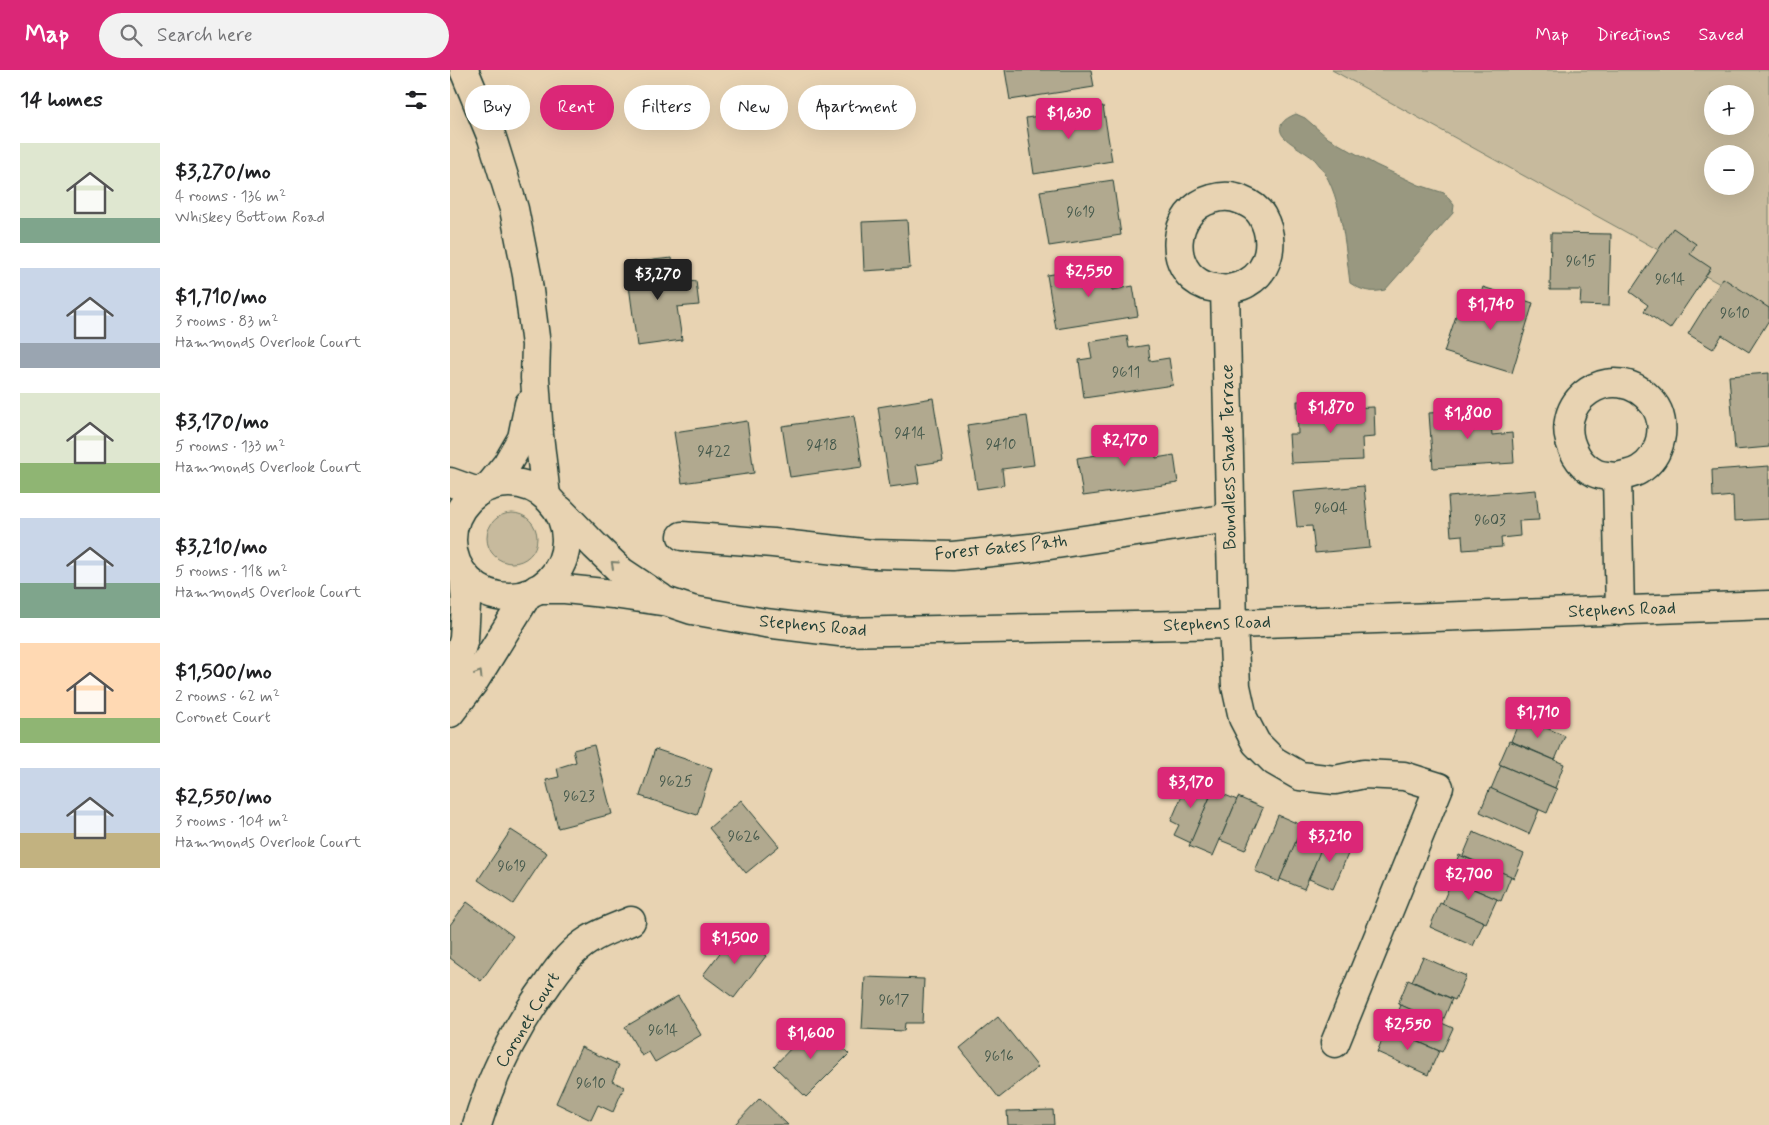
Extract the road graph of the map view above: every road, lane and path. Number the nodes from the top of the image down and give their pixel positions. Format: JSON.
{"nodes":[{"id":1,"x":464,"y":70,"type":"edge"},
{"id":2,"x":1225,"y":290,"type":"dead end"},
{"id":3,"x":535,"y":378,"type":"junction"},
{"id":4,"x":1617,"y":477,"type":"dead end"},
{"id":5,"x":450,"y":482,"type":"edge"},
{"id":6,"x":484,"y":488,"type":"junction"},
{"id":7,"x":551,"y":501,"type":"junction"},
{"id":8,"x":1230,"y":518,"type":"junction"},
{"id":9,"x":682,"y":536,"type":"dead end"},
{"id":10,"x":451,"y":542,"type":"edge"},
{"id":11,"x":464,"y":575,"type":"junction"},
{"id":12,"x":533,"y":591,"type":"junction"},
{"id":13,"x":668,"y":602,"type":"junction"},
{"id":14,"x":1769,"y":605,"type":"edge"},
{"id":15,"x":1620,"y":611,"type":"junction"},
{"id":16,"x":1233,"y":624,"type":"junction"},
{"id":17,"x":450,"y":685,"type":"edge"},
{"id":18,"x":450,"y":713,"type":"edge"},
{"id":19,"x":630,"y":921,"type":"dead end"},
{"id":20,"x":1335,"y":1043,"type":"dead end"},
{"id":21,"x":477,"y":1125,"type":"edge"}],
"edges":[{"from":1,"to":3,"type":"street"},
{"from":2,"to":8,"type":"street","name":"Boundless Shade Terrace"},
{"from":3,"to":6,"type":"street"},
{"from":3,"to":7,"type":"street"},
{"from":4,"to":15,"type":"street"},
{"from":5,"to":6,"type":"street"},
{"from":6,"to":7,"type":"street"},
{"from":6,"to":10,"type":"street"},
{"from":7,"to":12,"type":"street"},
{"from":13,"to":7,"type":"street","name":"Stephens Road","one_way":true},
{"from":8,"to":9,"type":"street","name":"Forest Gates Path"},
{"from":8,"to":16,"type":"street","name":"Boundless Shade Terrace"},
{"from":10,"to":11,"type":"street"},
{"from":11,"to":12,"type":"street"},
{"from":11,"to":17,"type":"street"},
{"from":12,"to":13,"type":"street","name":"Stephens Road"},
{"from":18,"to":12,"type":"street","one_way":true},
{"from":13,"to":16,"type":"street","name":"Stephens Road"},
{"from":14,"to":15,"type":"street","name":"Stephens Road"},
{"from":15,"to":16,"type":"street","name":"Stephens Road"},
{"from":16,"to":20,"type":"street","name":"Boundless Shade Terrace"},
{"from":19,"to":21,"type":"street","name":"Coronet Court"}]}
